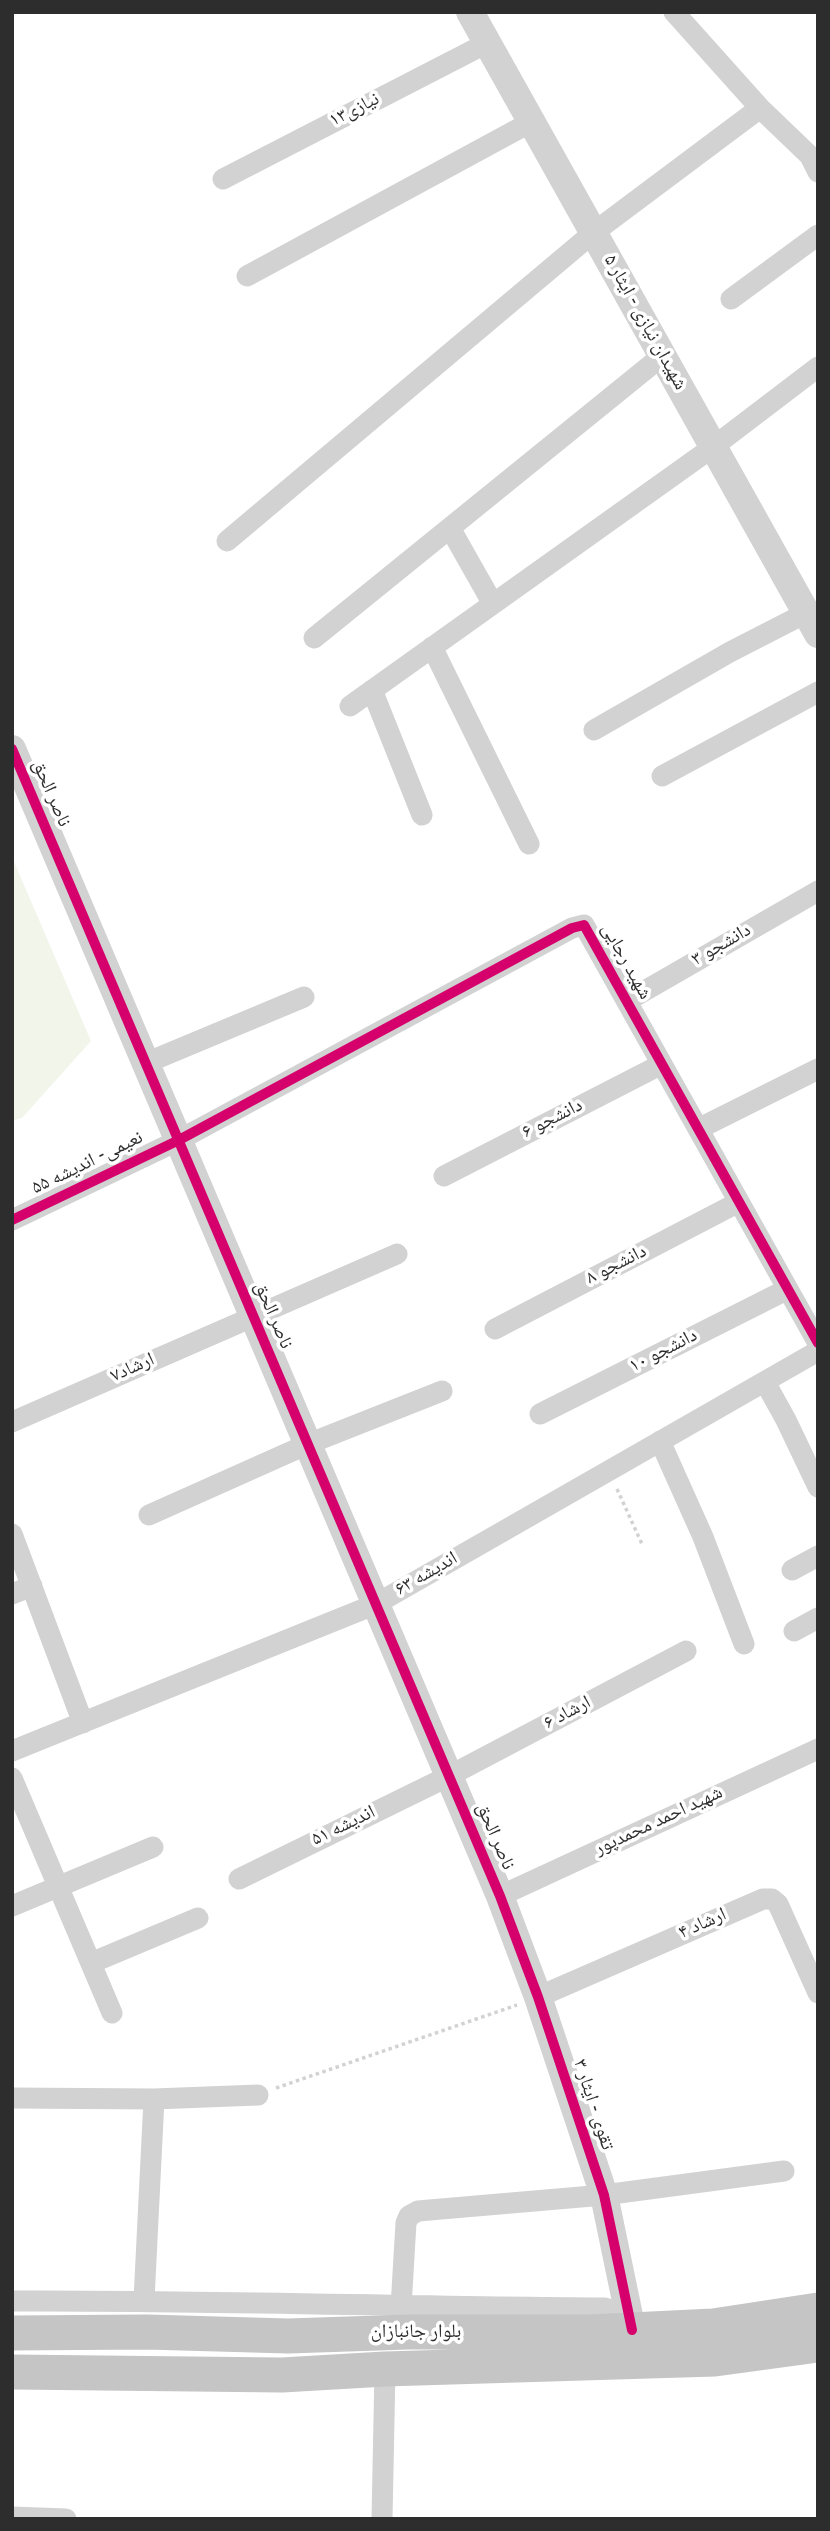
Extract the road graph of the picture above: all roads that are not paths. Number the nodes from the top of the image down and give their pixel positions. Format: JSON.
{"nodes":[{"id":1,"x":470,"y":12,"type":"edge"},
{"id":2,"x":674,"y":12,"type":"edge"},
{"id":3,"x":487,"y":43,"type":"junction"},
{"id":4,"x":760,"y":108,"type":"junction"},
{"id":5,"x":531,"y":122,"type":"junction"},
{"id":6,"x":815,"y":160,"type":"edge"},
{"id":7,"x":223,"y":179,"type":"dead end"},
{"id":8,"x":593,"y":233,"type":"junction"},
{"id":9,"x":818,"y":235,"type":"edge"},
{"id":10,"x":247,"y":276,"type":"dead end"},
{"id":11,"x":731,"y":299,"type":"dead end"},
{"id":12,"x":662,"y":356,"type":"junction"},
{"id":13,"x":818,"y":367,"type":"edge"},
{"id":14,"x":713,"y":447,"type":"junction"},
{"id":15,"x":450,"y":528,"type":"junction"},
{"id":16,"x":227,"y":541,"type":"dead end"},
{"id":17,"x":493,"y":604,"type":"junction"},
{"id":18,"x":812,"y":624,"type":"edge"},
{"id":19,"x":314,"y":638,"type":"dead end"},
{"id":20,"x":432,"y":648,"type":"junction"},
{"id":21,"x":372,"y":690,"type":"junction"},
{"id":22,"x":818,"y":692,"type":"edge"},
{"id":23,"x":350,"y":706,"type":"dead end"},
{"id":24,"x":594,"y":730,"type":"dead end"},
{"id":25,"x":12,"y":749,"type":"edge"},
{"id":26,"x":662,"y":776,"type":"dead end"},
{"id":27,"x":422,"y":815,"type":"dead end"},
{"id":28,"x":529,"y":844,"type":"dead end"},
{"id":29,"x":818,"y":891,"type":"edge"},
{"id":30,"x":304,"y":997,"type":"dead end"},
{"id":31,"x":626,"y":1001,"type":"junction"},
{"id":32,"x":146,"y":1063,"type":"junction"},
{"id":33,"x":662,"y":1064,"type":"junction"},
{"id":34,"x":818,"y":1069,"type":"edge"},
{"id":35,"x":698,"y":1129,"type":"junction"},
{"id":36,"x":179,"y":1140,"type":"junction"},
{"id":37,"x":444,"y":1176,"type":"dead end"},
{"id":38,"x":739,"y":1202,"type":"junction"},
{"id":39,"x":12,"y":1220,"type":"edge"},
{"id":40,"x":397,"y":1254,"type":"dead end"},
{"id":41,"x":788,"y":1289,"type":"junction"},
{"id":42,"x":253,"y":1316,"type":"junction"},
{"id":43,"x":495,"y":1329,"type":"dead end"},
{"id":44,"x":818,"y":1343,"type":"edge"},
{"id":45,"x":818,"y":1351,"type":"edge"},
{"id":46,"x":765,"y":1382,"type":"junction"},
{"id":47,"x":442,"y":1391,"type":"dead end"},
{"id":48,"x":540,"y":1414,"type":"dead end"},
{"id":49,"x":12,"y":1422,"type":"edge"},
{"id":50,"x":660,"y":1441,"type":"junction"},
{"id":51,"x":308,"y":1444,"type":"junction"},
{"id":52,"x":818,"y":1487,"type":"edge"},
{"id":53,"x":149,"y":1515,"type":"dead end"},
{"id":54,"x":12,"y":1534,"type":"edge"},
{"id":55,"x":818,"y":1556,"type":"edge"},
{"id":56,"x":792,"y":1570,"type":"dead end"},
{"id":57,"x":22,"y":1590,"type":"edge"},
{"id":58,"x":376,"y":1604,"type":"junction"},
{"id":59,"x":818,"y":1618,"type":"edge"},
{"id":60,"x":794,"y":1631,"type":"dead end"},
{"id":61,"x":744,"y":1644,"type":"dead end"},
{"id":62,"x":687,"y":1651,"type":"dead end"},
{"id":63,"x":83,"y":1723,"type":"junction"},
{"id":64,"x":818,"y":1749,"type":"edge"},
{"id":65,"x":12,"y":1751,"type":"edge"},
{"id":66,"x":449,"y":1776,"type":"junction"},
{"id":67,"x":12,"y":1778,"type":"edge"},
{"id":68,"x":152,"y":1847,"type":"dead end"},
{"id":69,"x":239,"y":1879,"type":"dead end"},
{"id":70,"x":58,"y":1887,"type":"junction"},
{"id":71,"x":500,"y":1896,"type":"junction"},
{"id":72,"x":12,"y":1906,"type":"edge"},
{"id":73,"x":198,"y":1918,"type":"dead end"},
{"id":74,"x":91,"y":1963,"type":"junction"},
{"id":75,"x":818,"y":1993,"type":"edge"},
{"id":76,"x":538,"y":1997,"type":"junction"},
{"id":77,"x":112,"y":2013,"type":"dead end"},
{"id":78,"x":258,"y":2095,"type":"road end"},
{"id":79,"x":12,"y":2098,"type":"edge"},
{"id":80,"x":154,"y":2099,"type":"junction"},
{"id":81,"x":784,"y":2171,"type":"dead end"},
{"id":82,"x":604,"y":2194,"type":"junction"},
{"id":83,"x":144,"y":2300,"type":"junction"},
{"id":84,"x":12,"y":2301,"type":"edge"},
{"id":85,"x":401,"y":2307,"type":"junction"},
{"id":86,"x":818,"y":2310,"type":"edge"},
{"id":87,"x":632,"y":2330,"type":"junction"},
{"id":88,"x":12,"y":2333,"type":"edge"},
{"id":89,"x":213,"y":2334,"type":"junction"},
{"id":90,"x":288,"y":2336,"type":"junction"},
{"id":91,"x":818,"y":2345,"type":"edge"},
{"id":92,"x":385,"y":2369,"type":"junction"},
{"id":93,"x":12,"y":2372,"type":"edge"},
{"id":94,"x":208,"y":2374,"type":"junction"},
{"id":95,"x":282,"y":2375,"type":"junction"},
{"id":96,"x":12,"y":2518,"type":"edge"},
{"id":97,"x":66,"y":2519,"type":"edge"},
{"id":98,"x":382,"y":2519,"type":"edge"}],
"edges":[{"from":1,"to":3,"type":"street","name":"شهیدان نیازی - ایثار ۵"},
{"from":2,"to":4,"type":"street"},
{"from":3,"to":5,"type":"street","name":"شهیدان نیازی - ایثار ۵"},
{"from":3,"to":7,"type":"street","name":"نیازی۱۳"},
{"from":4,"to":6,"type":"street"},
{"from":4,"to":8,"type":"street"},
{"from":5,"to":8,"type":"street","name":"شهیدان نیازی - ایثار ۵"},
{"from":5,"to":10,"type":"street"},
{"from":8,"to":12,"type":"street","name":"شهیدان نیازی - ایثار ۵"},
{"from":8,"to":16,"type":"street"},
{"from":9,"to":11,"type":"street"},
{"from":12,"to":14,"type":"street","name":"شهیدان نیازی - ایثار ۵"},
{"from":12,"to":15,"type":"street"},
{"from":13,"to":14,"type":"street"},
{"from":14,"to":17,"type":"street"},
{"from":14,"to":18,"type":"street","name":"شهیدان نیازی - ایثار ۵"},
{"from":15,"to":17,"type":"street"},
{"from":15,"to":19,"type":"street"},
{"from":17,"to":20,"type":"street"},
{"from":18,"to":24,"type":"street"},
{"from":20,"to":21,"type":"street"},
{"from":20,"to":28,"type":"street"},
{"from":21,"to":23,"type":"street"},
{"from":21,"to":27,"type":"street"},
{"from":22,"to":26,"type":"street"},
{"from":25,"to":32,"type":"street","name":"ناصر الحق"},
{"from":29,"to":31,"type":"street","name":"دانشجو ۳"},
{"from":30,"to":32,"type":"street"},
{"from":31,"to":33,"type":"street","name":"شهید رجایی"},
{"from":31,"to":36,"type":"street","name":"شهید رجایی"},
{"from":32,"to":36,"type":"street","name":"ناصر الحق"},
{"from":33,"to":35,"type":"street","name":"شهید رجایی"},
{"from":33,"to":37,"type":"street","name":"دانشجو ۶"},
{"from":34,"to":35,"type":"street"},
{"from":35,"to":38,"type":"street","name":"شهید رجایی"},
{"from":36,"to":39,"type":"street","name":"نعیمی- اندیشه ۵۵"},
{"from":36,"to":42,"type":"street","name":"ناصر الحق"},
{"from":38,"to":41,"type":"street","name":"شهید رجایی"},
{"from":38,"to":43,"type":"street","name":"دانشجو ۸"},
{"from":40,"to":42,"type":"street","name":"ارشاد۷"},
{"from":41,"to":44,"type":"street","name":"شهید رجایی"},
{"from":41,"to":48,"type":"street","name":"دانشجو ۱۰"},
{"from":42,"to":49,"type":"street","name":"ارشاد۷"},
{"from":42,"to":51,"type":"street","name":"ناصر الحق"},
{"from":45,"to":46,"type":"street","name":"اندیشه ۶۳"},
{"from":46,"to":50,"type":"street","name":"اندیشه ۶۳"},
{"from":46,"to":52,"type":"street"},
{"from":47,"to":51,"type":"street"},
{"from":50,"to":58,"type":"street","name":"اندیشه ۶۳"},
{"from":50,"to":61,"type":"street"},
{"from":51,"to":53,"type":"street"},
{"from":51,"to":58,"type":"street","name":"ناصر الحق"},
{"from":54,"to":57,"type":"street"},
{"from":55,"to":56,"type":"street"},
{"from":57,"to":63,"type":"street"},
{"from":58,"to":63,"type":"street","name":"اندیشه ۶۳"},
{"from":58,"to":66,"type":"street","name":"ناصر الحق"},
{"from":59,"to":60,"type":"street"},
{"from":62,"to":66,"type":"street","name":"ارشاد ۶"},
{"from":63,"to":65,"type":"street","name":"اندیشه ۶۳"},
{"from":64,"to":71,"type":"street","name":"شهید احمد محمدپور"},
{"from":66,"to":69,"type":"street","name":"اندیشه ۵۱"},
{"from":66,"to":71,"type":"street","name":"ناصر الحق"},
{"from":67,"to":70,"type":"street"},
{"from":68,"to":70,"type":"street"},
{"from":70,"to":72,"type":"street"},
{"from":70,"to":74,"type":"street"},
{"from":71,"to":76,"type":"street","name":"تقوی - ایثار ۳"},
{"from":73,"to":74,"type":"street"},
{"from":74,"to":77,"type":"street"},
{"from":75,"to":76,"type":"street","name":"ارشاد ۴"},
{"from":76,"to":82,"type":"street","name":"تقوی - ایثار ۳"},
{"from":78,"to":80,"type":"street"},
{"from":79,"to":80,"type":"street"},
{"from":80,"to":83,"type":"street"},
{"from":81,"to":82,"type":"street"},
{"from":82,"to":85,"type":"street"},
{"from":82,"to":87,"type":"street","name":"تقوی - ایثار ۳"},
{"from":83,"to":84,"type":"street"},
{"from":83,"to":85,"type":"street"},
{"from":85,"to":87,"type":"street"},
{"from":86,"to":87,"type":"main road","name":"بلوار جانبازان"},
{"from":87,"to":90,"type":"main road","name":"بلوار جانبازان"},
{"from":88,"to":89,"type":"main road","name":"بلوار جانبازان"},
{"from":89,"to":90,"type":"main road","name":"بلوار جانبازان"},
{"from":89,"to":94,"type":"main road"},
{"from":90,"to":95,"type":"main road"},
{"from":91,"to":92,"type":"main road","name":"بلوار جانبازان"},
{"from":92,"to":95,"type":"main road","name":"بلوار جانبازان"},
{"from":92,"to":98,"type":"street"},
{"from":93,"to":94,"type":"main road","name":"بلوار جانبازان"},
{"from":94,"to":95,"type":"main road","name":"بلوار جانبازان"},
{"from":96,"to":97,"type":"street"}]}
